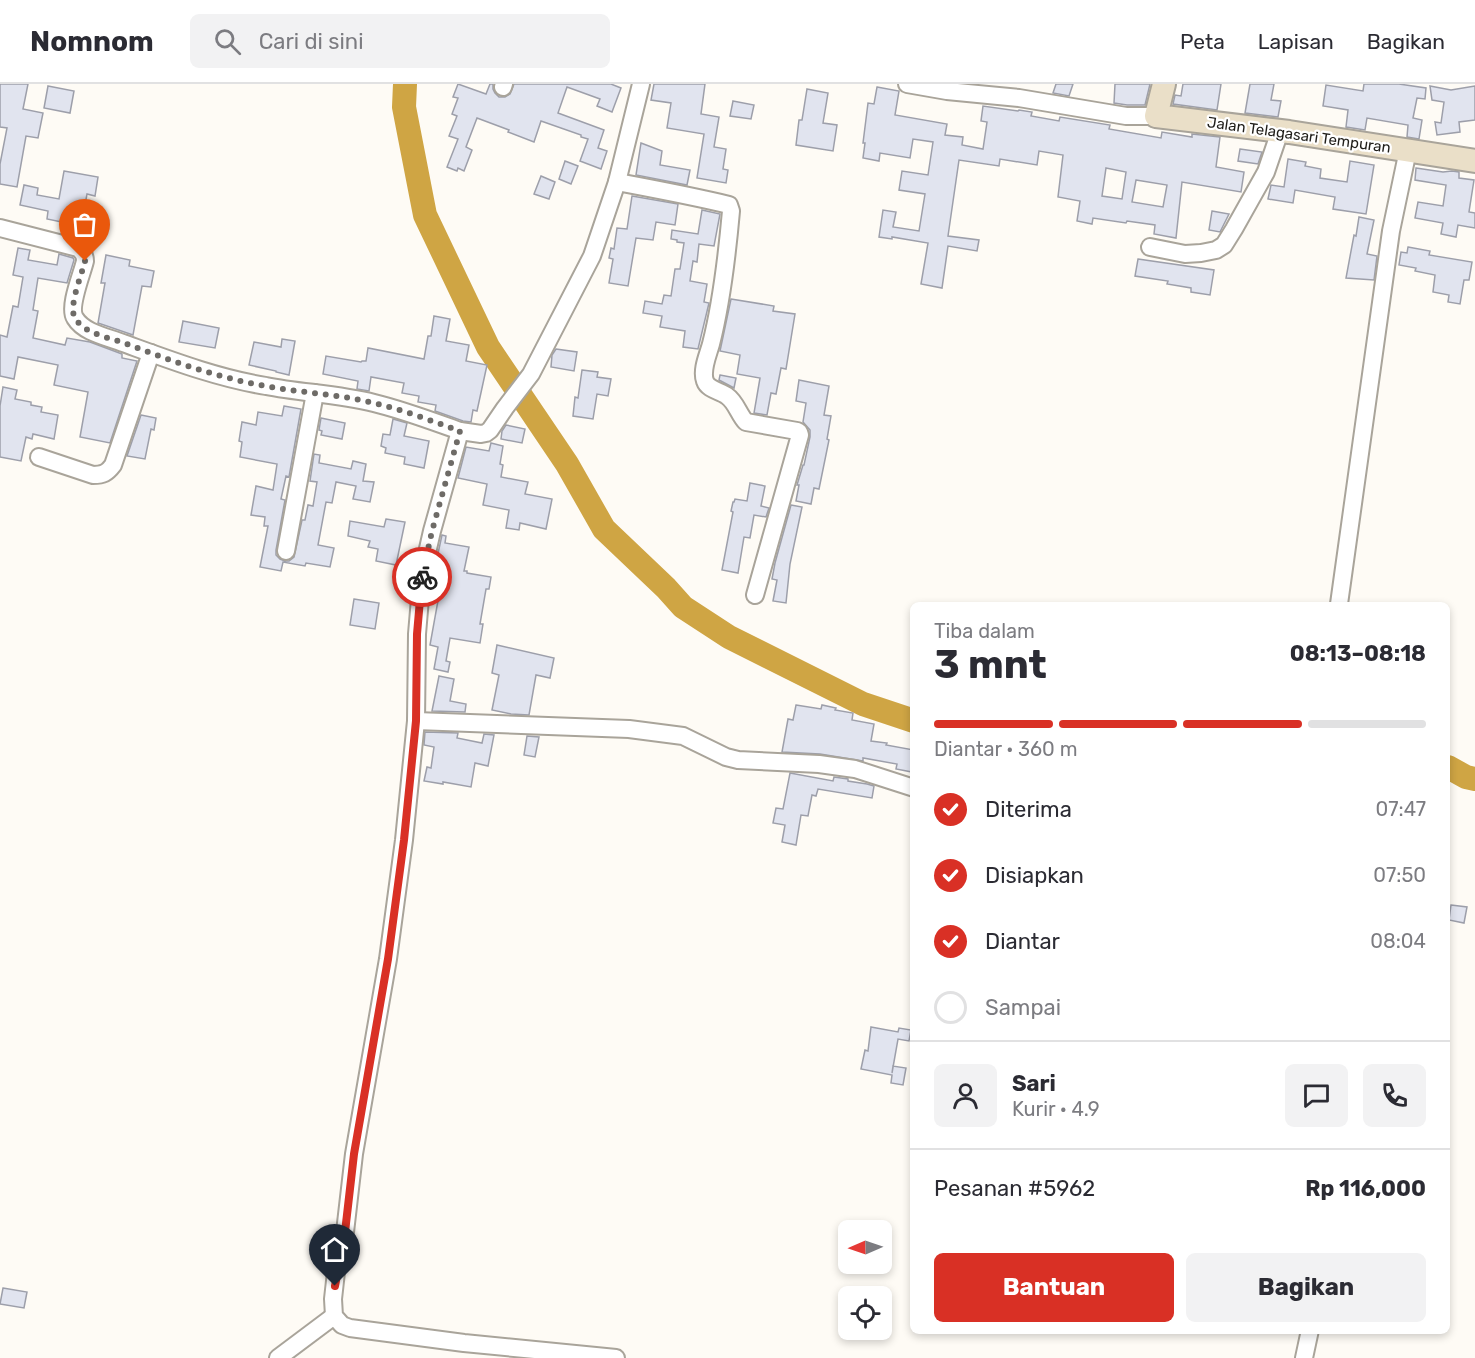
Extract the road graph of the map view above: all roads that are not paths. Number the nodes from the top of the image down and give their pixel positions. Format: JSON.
{"nodes":[{"id":1,"x":641,"y":84,"type":"edge"},
{"id":2,"x":907,"y":84,"type":"edge"},
{"id":3,"x":1164,"y":84,"type":"edge"},
{"id":4,"x":1156,"y":116,"type":"junction"},
{"id":5,"x":1280,"y":131,"type":"junction"},
{"id":6,"x":1408,"y":150,"type":"junction"},
{"id":7,"x":1475,"y":161,"type":"edge"},
{"id":8,"x":617,"y":182,"type":"junction"},
{"id":9,"x":0,"y":228,"type":"edge"},
{"id":10,"x":1150,"y":247,"type":"dead end"},
{"id":11,"x":151,"y":353,"type":"junction"},
{"id":12,"x":315,"y":393,"type":"junction"},
{"id":13,"x":460,"y":431,"type":"junction"},
{"id":14,"x":39,"y":457,"type":"dead end"},
{"id":15,"x":286,"y":551,"type":"dead end"},
{"id":16,"x":755,"y":595,"type":"dead end"},
{"id":17,"x":1339,"y":602,"type":"edge"},
{"id":18,"x":416,"y":721,"type":"junction"},
{"id":19,"x":910,"y":787,"type":"edge"},
{"id":20,"x":334,"y":1316,"type":"junction"},
{"id":21,"x":1309,"y":1334,"type":"edge"},
{"id":22,"x":278,"y":1358,"type":"edge"},
{"id":23,"x":615,"y":1358,"type":"edge"},
{"id":24,"x":1304,"y":1358,"type":"edge"}],
"edges":[{"from":1,"to":8,"type":"street"},
{"from":2,"to":4,"type":"street"},
{"from":3,"to":4,"type":"street"},
{"from":4,"to":5,"type":"street","name":"Jalan Telagasari Tempuran"},
{"from":5,"to":6,"type":"street","name":"Jalan Telagasari Tempuran"},
{"from":5,"to":10,"type":"street"},
{"from":6,"to":7,"type":"street","name":"Jalan Telagasari Tempuran"},
{"from":6,"to":17,"type":"street"},
{"from":8,"to":13,"type":"street"},
{"from":8,"to":16,"type":"street"},
{"from":9,"to":11,"type":"street"},
{"from":11,"to":12,"type":"street"},
{"from":11,"to":14,"type":"street"},
{"from":12,"to":13,"type":"street"},
{"from":12,"to":15,"type":"street"},
{"from":13,"to":18,"type":"street"},
{"from":18,"to":19,"type":"street"},
{"from":18,"to":20,"type":"street"},
{"from":20,"to":22,"type":"street"},
{"from":20,"to":23,"type":"street"},
{"from":21,"to":24,"type":"street"}]}
